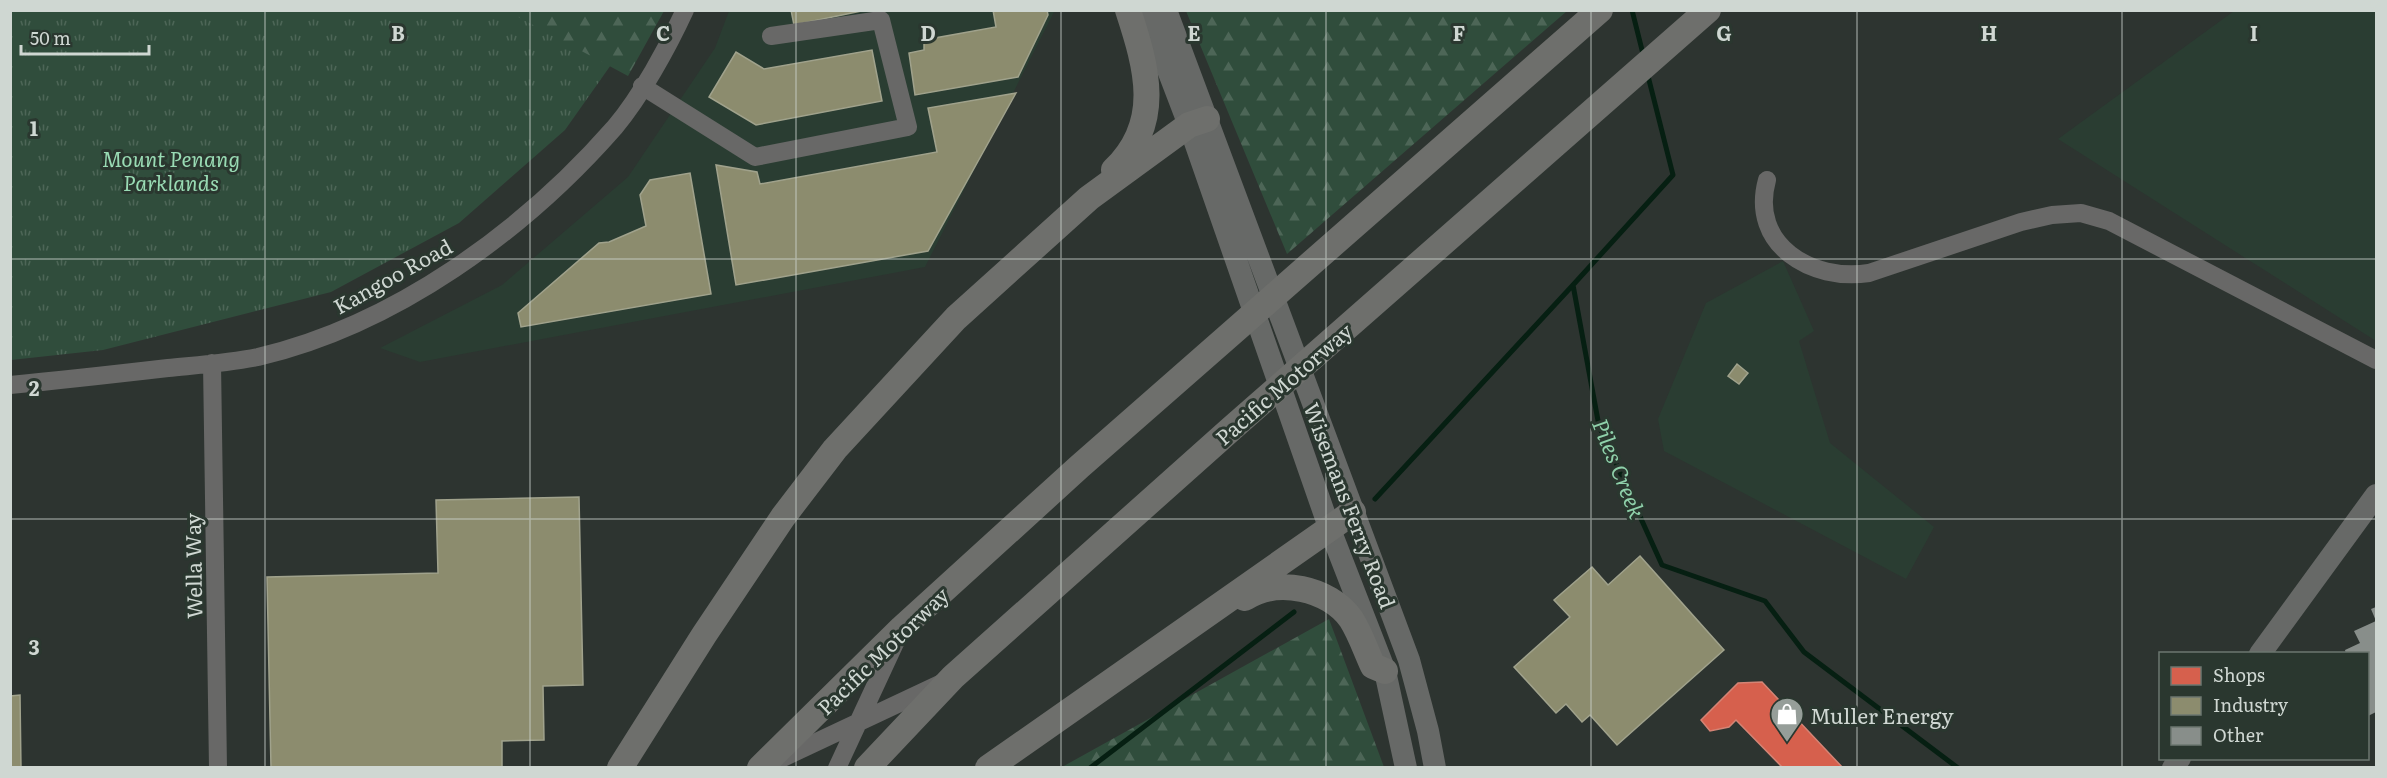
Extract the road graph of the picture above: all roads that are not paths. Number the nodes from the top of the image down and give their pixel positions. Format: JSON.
{"nodes":[{"id":1,"x":685,"y":10,"type":"edge"},
{"id":2,"x":1128,"y":10,"type":"edge"},
{"id":3,"x":1145,"y":10,"type":"edge"},
{"id":4,"x":1166,"y":10,"type":"edge"},
{"id":5,"x":1600,"y":10,"type":"edge"},
{"id":6,"x":1708,"y":10,"type":"edge"},
{"id":7,"x":771,"y":36,"type":"dead end"},
{"id":8,"x":642,"y":86,"type":"junction"},
{"id":9,"x":1198,"y":122,"type":"junction"},
{"id":10,"x":1767,"y":180,"type":"dead end"},
{"id":11,"x":1089,"y":198,"type":"junction"},
{"id":12,"x":2376,"y":360,"type":"edge"},
{"id":13,"x":212,"y":363,"type":"junction"},
{"id":14,"x":10,"y":385,"type":"edge"},
{"id":15,"x":2376,"y":495,"type":"edge"},
{"id":16,"x":1353,"y":512,"type":"junction"},
{"id":17,"x":1329,"y":528,"type":"junction"},
{"id":18,"x":1192,"y":625,"type":"junction"},
{"id":19,"x":902,"y":628,"type":"junction"},
{"id":20,"x":2261,"y":652,"type":"edge"},
{"id":21,"x":1385,"y":671,"type":"junction"},
{"id":22,"x":953,"y":677,"type":"junction"},
{"id":23,"x":858,"y":723,"type":"junction"},
{"id":24,"x":218,"y":768,"type":"edge"},
{"id":25,"x":620,"y":768,"type":"edge"},
{"id":26,"x":761,"y":768,"type":"edge"},
{"id":27,"x":837,"y":768,"type":"edge"},
{"id":28,"x":867,"y":768,"type":"edge"},
{"id":29,"x":988,"y":768,"type":"edge"},
{"id":30,"x":1406,"y":768,"type":"edge"},
{"id":31,"x":1435,"y":768,"type":"edge"}],
"edges":[{"from":1,"to":8,"type":"street","name":"Kangoo Road"},
{"from":2,"to":11,"type":"highway"},
{"from":3,"to":9,"type":"main road","name":"Wisemans Ferry Road"},
{"from":4,"to":9,"type":"main road","name":"Wisemans Ferry Road"},
{"from":5,"to":19,"type":"highway","name":"Pacific Motorway"},
{"from":6,"to":22,"type":"highway","name":"Pacific Motorway"},
{"from":7,"to":8,"type":"street"},
{"from":8,"to":13,"type":"street","name":"Kangoo Road"},
{"from":9,"to":11,"type":"highway"},
{"from":9,"to":16,"type":"main road","name":"Wisemans Ferry Road"},
{"from":9,"to":17,"type":"main road","name":"Wisemans Ferry Road"},
{"from":10,"to":12,"type":"street"},
{"from":11,"to":25,"type":"highway"},
{"from":13,"to":14,"type":"street","name":"Kangoo Road"},
{"from":13,"to":24,"type":"street","name":"Wella Way"},
{"from":15,"to":20,"type":"main road"},
{"from":16,"to":17,"type":"highway"},
{"from":16,"to":31,"type":"main road","name":"Wisemans Ferry Road"},
{"from":17,"to":18,"type":"highway"},
{"from":17,"to":21,"type":"main road","name":"Wisemans Ferry Road"},
{"from":18,"to":21,"type":"highway"},
{"from":18,"to":29,"type":"highway"},
{"from":19,"to":23,"type":"street"},
{"from":19,"to":26,"type":"highway","name":"Pacific Motorway"},
{"from":21,"to":30,"type":"main road","name":"Wisemans Ferry Road"},
{"from":22,"to":23,"type":"street"},
{"from":22,"to":28,"type":"highway","name":"Pacific Motorway"},
{"from":23,"to":26,"type":"street"},
{"from":23,"to":27,"type":"street"}]}
